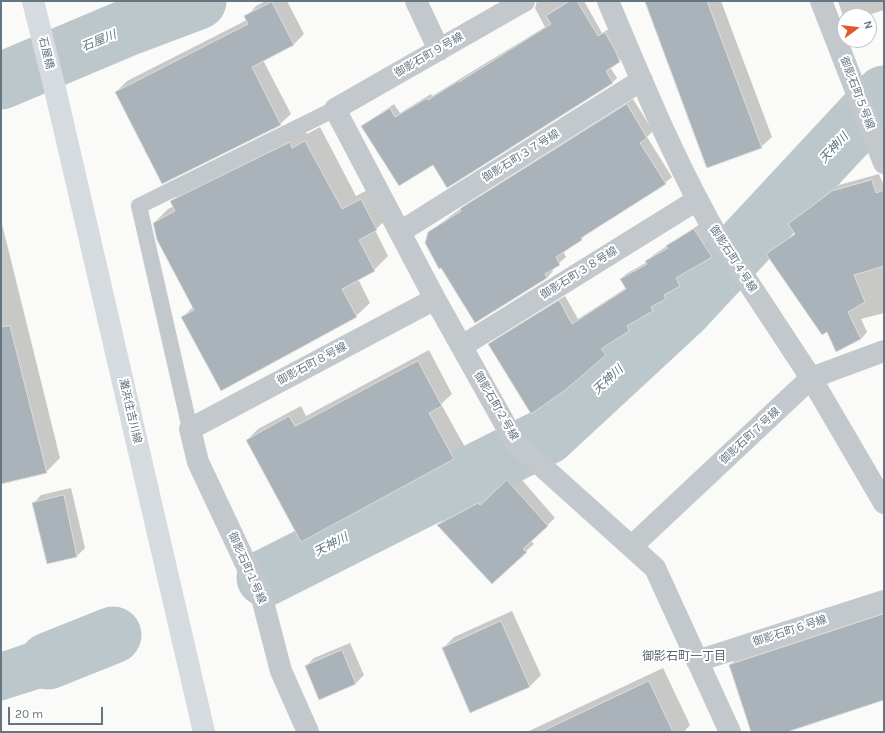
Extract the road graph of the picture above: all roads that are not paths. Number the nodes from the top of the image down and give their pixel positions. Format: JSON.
{"nodes":[{"id":1,"x":416,"y":1,"type":"edge"},
{"id":2,"x":524,"y":1,"type":"edge"},
{"id":3,"x":608,"y":1,"type":"edge"},
{"id":4,"x":821,"y":1,"type":"edge"},
{"id":5,"x":35,"y":9,"type":"edge"},
{"id":6,"x":439,"y":50,"type":"junction"},
{"id":7,"x":642,"y":80,"type":"junction"},
{"id":8,"x":55,"y":89,"type":"joint"},
{"id":9,"x":335,"y":109,"type":"junction"},
{"id":10,"x":884,"y":164,"type":"edge"},
{"id":11,"x":697,"y":200,"type":"junction"},
{"id":12,"x":400,"y":232,"type":"junction"},
{"id":13,"x":724,"y":246,"type":"joint"},
{"id":14,"x":740,"y":270,"type":"joint"},
{"id":15,"x":435,"y":299,"type":"junction"},
{"id":16,"x":462,"y":346,"type":"junction"},
{"id":17,"x":884,"y":351,"type":"edge"},
{"id":18,"x":811,"y":378,"type":"junction"},
{"id":19,"x":190,"y":429,"type":"junction"},
{"id":20,"x":884,"y":503,"type":"edge"},
{"id":21,"x":632,"y":546,"type":"junction"},
{"id":22,"x":884,"y":601,"type":"edge"},
{"id":23,"x":697,"y":661,"type":"junction"},
{"id":24,"x":204,"y":732,"type":"edge"},
{"id":25,"x":308,"y":732,"type":"edge"},
{"id":26,"x":730,"y":732,"type":"edge"}],
"edges":[{"from":1,"to":6,"type":"street"},
{"from":2,"to":6,"type":"street","name":"御影石町９号線"},
{"from":3,"to":7,"type":"street","name":"御影石町４号線"},
{"from":4,"to":10,"type":"street","name":"御影石町５号線"},
{"from":5,"to":8,"type":"street","name":"石屋橋"},
{"from":6,"to":9,"type":"street","name":"御影石町９号線"},
{"from":7,"to":11,"type":"street","name":"御影石町４号線"},
{"from":7,"to":12,"type":"street","name":"御影石町３７号線"},
{"from":8,"to":24,"type":"street","name":"灘浜住吉川線"},
{"from":9,"to":12,"type":"street","name":"御影石町２号線"},
{"from":9,"to":19,"type":"lane"},
{"from":11,"to":13,"type":"street","name":"御影石町４号線"},
{"from":11,"to":16,"type":"street","name":"御影石町３８号線"},
{"from":12,"to":15,"type":"street","name":"御影石町２号線"},
{"from":13,"to":14,"type":"lane","name":"御影石町４号線"},
{"from":14,"to":18,"type":"street","name":"御影石町４号線"},
{"from":15,"to":16,"type":"street","name":"御影石町２号線"},
{"from":15,"to":19,"type":"street","name":"御影石町８号線"},
{"from":16,"to":21,"type":"street","name":"御影石町２号線"},
{"from":17,"to":18,"type":"street","name":"御影石町７号線"},
{"from":18,"to":20,"type":"street","name":"御影石町４号線"},
{"from":18,"to":21,"type":"street","name":"御影石町７号線"},
{"from":19,"to":25,"type":"street","name":"御影石町１号線"},
{"from":21,"to":23,"type":"street","name":"御影石町２号線"},
{"from":22,"to":23,"type":"street","name":"御影石町６号線"},
{"from":23,"to":26,"type":"street","name":"御影石町２号線"}]}
